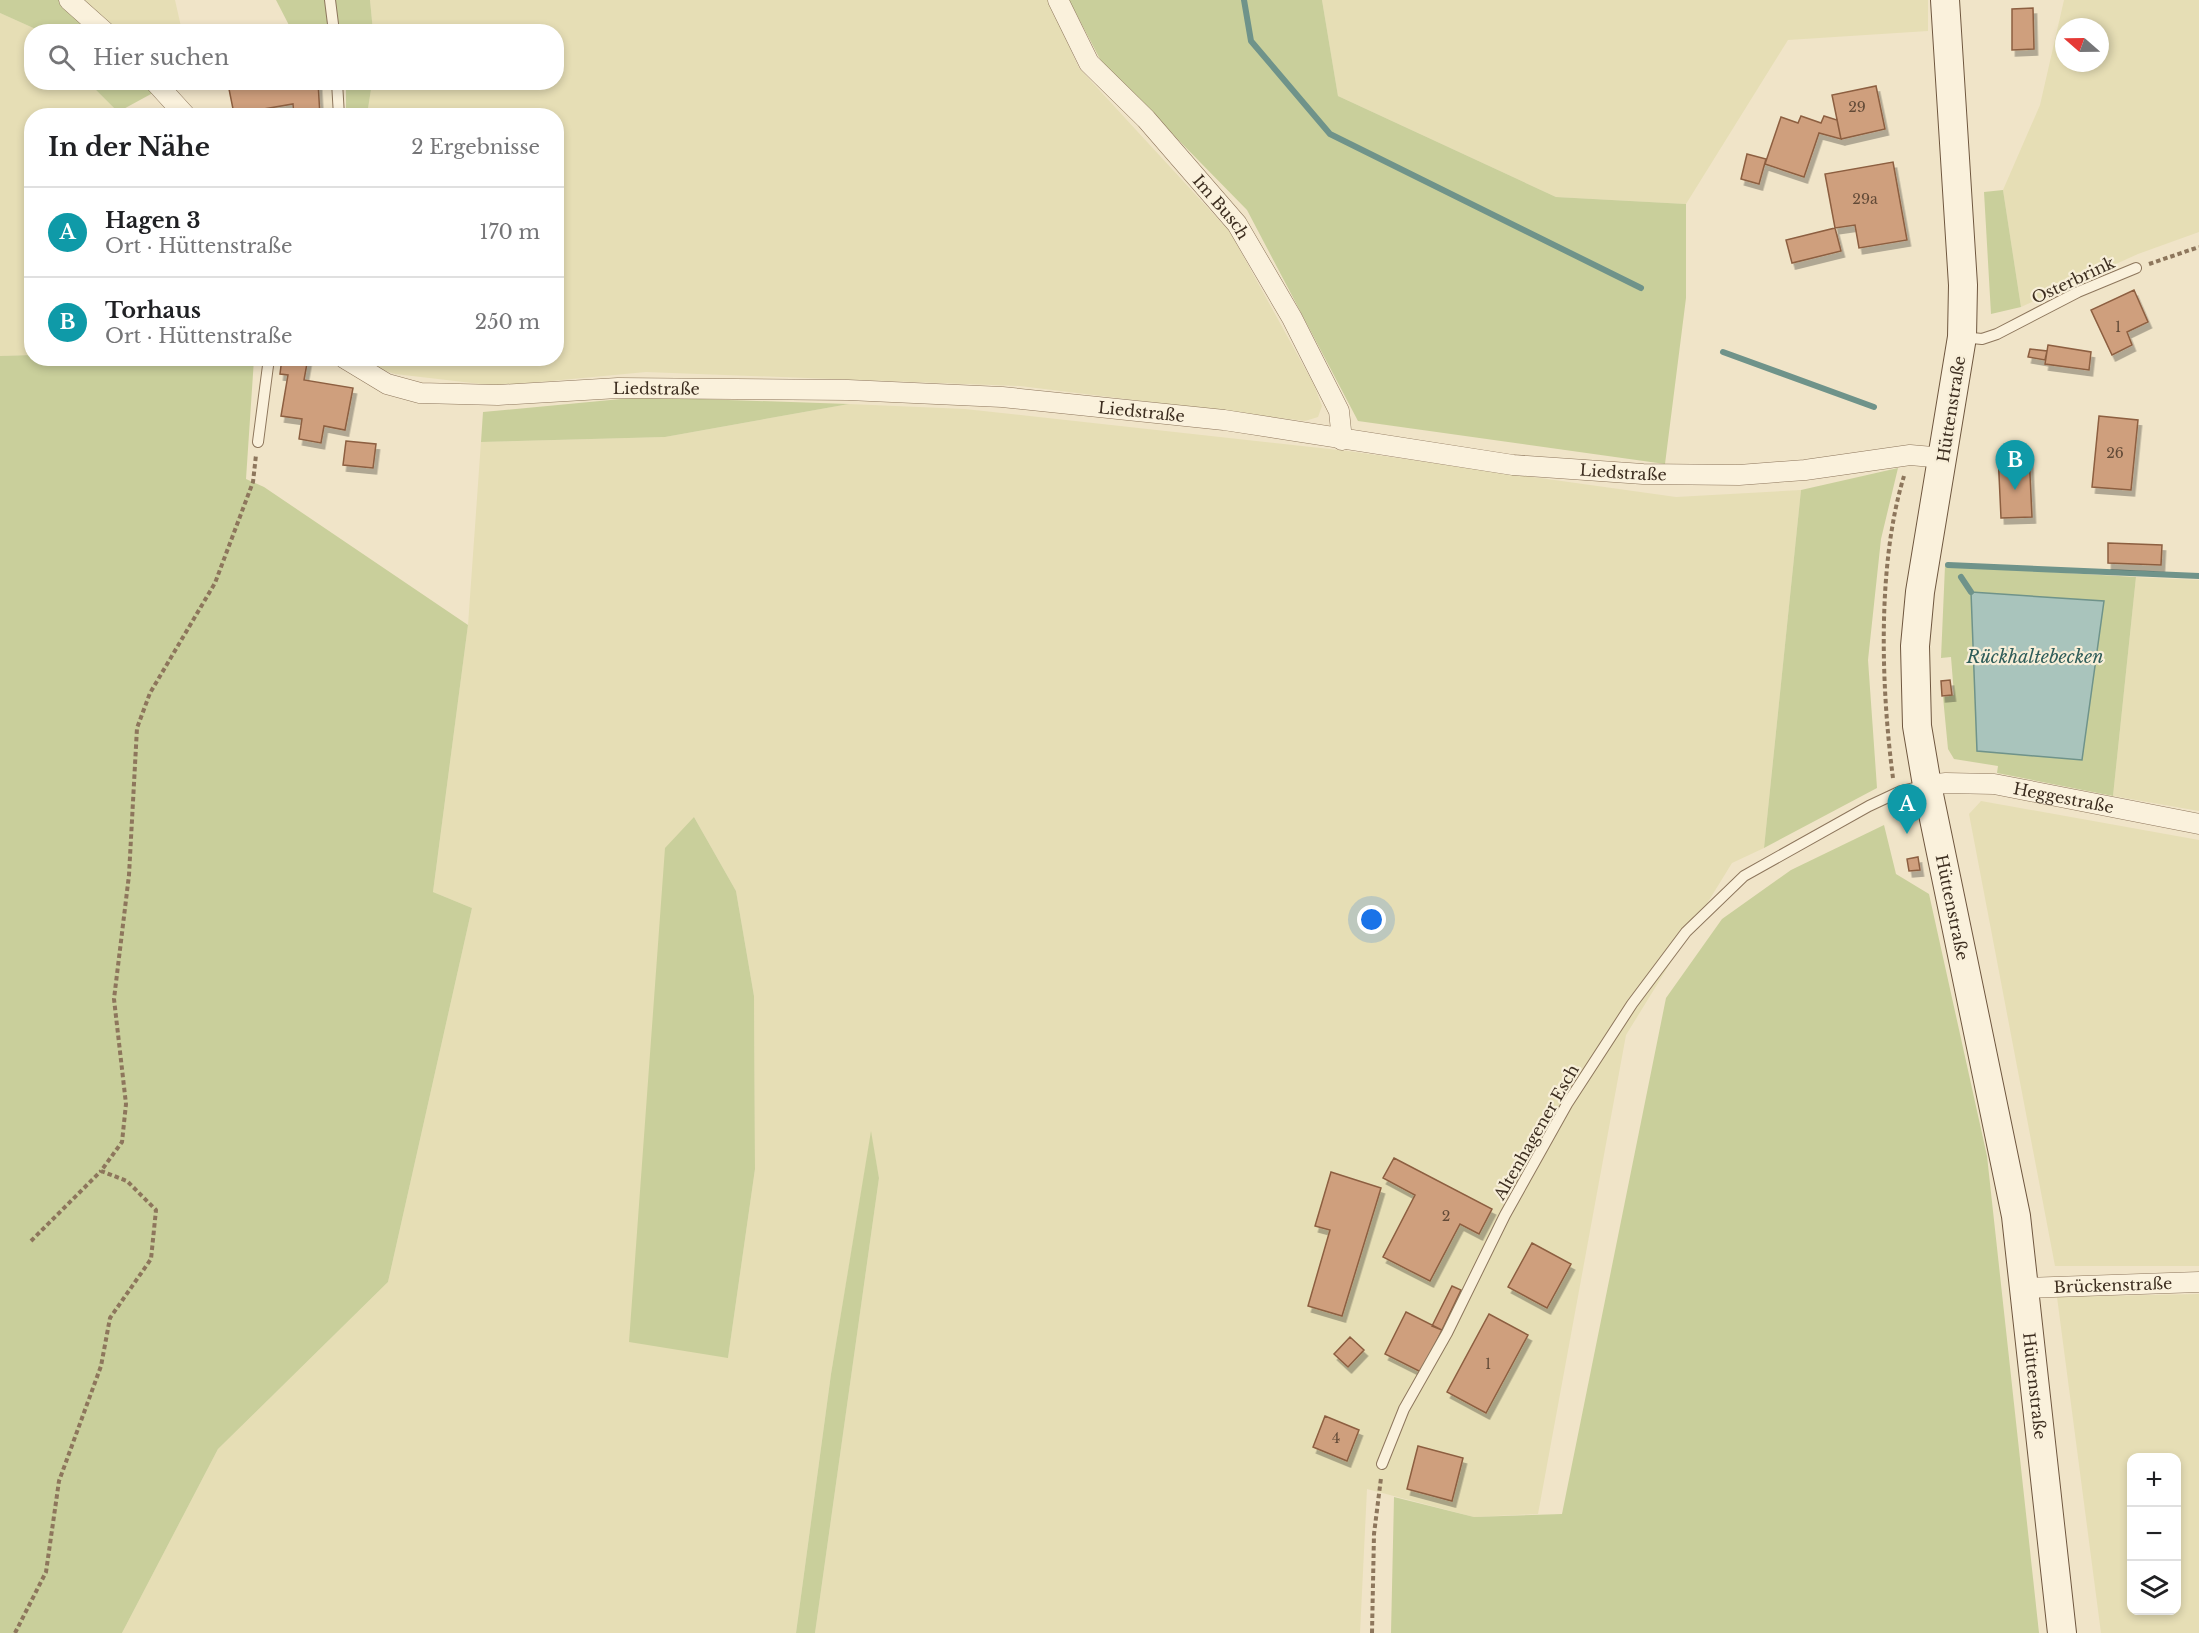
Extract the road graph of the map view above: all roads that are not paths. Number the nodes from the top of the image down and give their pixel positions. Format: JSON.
{"nodes":[{"id":1,"x":69,"y":0,"type":"edge"},
{"id":2,"x":330,"y":0,"type":"edge"},
{"id":3,"x":1058,"y":0,"type":"edge"},
{"id":4,"x":1945,"y":0,"type":"edge"},
{"id":5,"x":96,"y":24,"type":"edge"},
{"id":6,"x":333,"y":24,"type":"edge"},
{"id":7,"x":162,"y":90,"type":"edge"},
{"id":8,"x":338,"y":90,"type":"edge"},
{"id":9,"x":179,"y":108,"type":"edge"},
{"id":10,"x":339,"y":108,"type":"edge"},
{"id":11,"x":2136,"y":268,"type":"road end"},
{"id":12,"x":1962,"y":337,"type":"junction"},
{"id":13,"x":268,"y":366,"type":"edge"},
{"id":14,"x":357,"y":366,"type":"edge"},
{"id":15,"x":1342,"y":440,"type":"junction"},
{"id":16,"x":258,"y":442,"type":"road end"},
{"id":17,"x":1944,"y":458,"type":"junction"},
{"id":18,"x":1927,"y":785,"type":"junction"},
{"id":19,"x":2199,"y":824,"type":"edge"},
{"id":20,"x":2199,"y":1282,"type":"edge"},
{"id":21,"x":2026,"y":1288,"type":"junction"},
{"id":22,"x":1382,"y":1464,"type":"road end"},
{"id":23,"x":2062,"y":1633,"type":"edge"}],
"edges":[{"from":1,"to":5,"type":"street"},
{"from":2,"to":6,"type":"lane"},
{"from":3,"to":15,"type":"street","name":"Im Busch"},
{"from":4,"to":12,"type":"main road","name":"Hüttenstraße"},
{"from":7,"to":9,"type":"street"},
{"from":8,"to":10,"type":"lane"},
{"from":11,"to":12,"type":"lane","name":"Osterbrink"},
{"from":12,"to":17,"type":"main road","name":"Hüttenstraße"},
{"from":13,"to":16,"type":"lane"},
{"from":14,"to":15,"type":"street","name":"Liedstraße"},
{"from":15,"to":17,"type":"street","name":"Liedstraße"},
{"from":17,"to":18,"type":"main road","name":"Hüttenstraße"},
{"from":18,"to":19,"type":"street","name":"Heggestraße"},
{"from":18,"to":21,"type":"main road","name":"Hüttenstraße"},
{"from":18,"to":22,"type":"lane","name":"Altenhagener Esch"},
{"from":20,"to":21,"type":"street","name":"Brückenstraße"},
{"from":21,"to":23,"type":"main road","name":"Hüttenstraße"}]}
